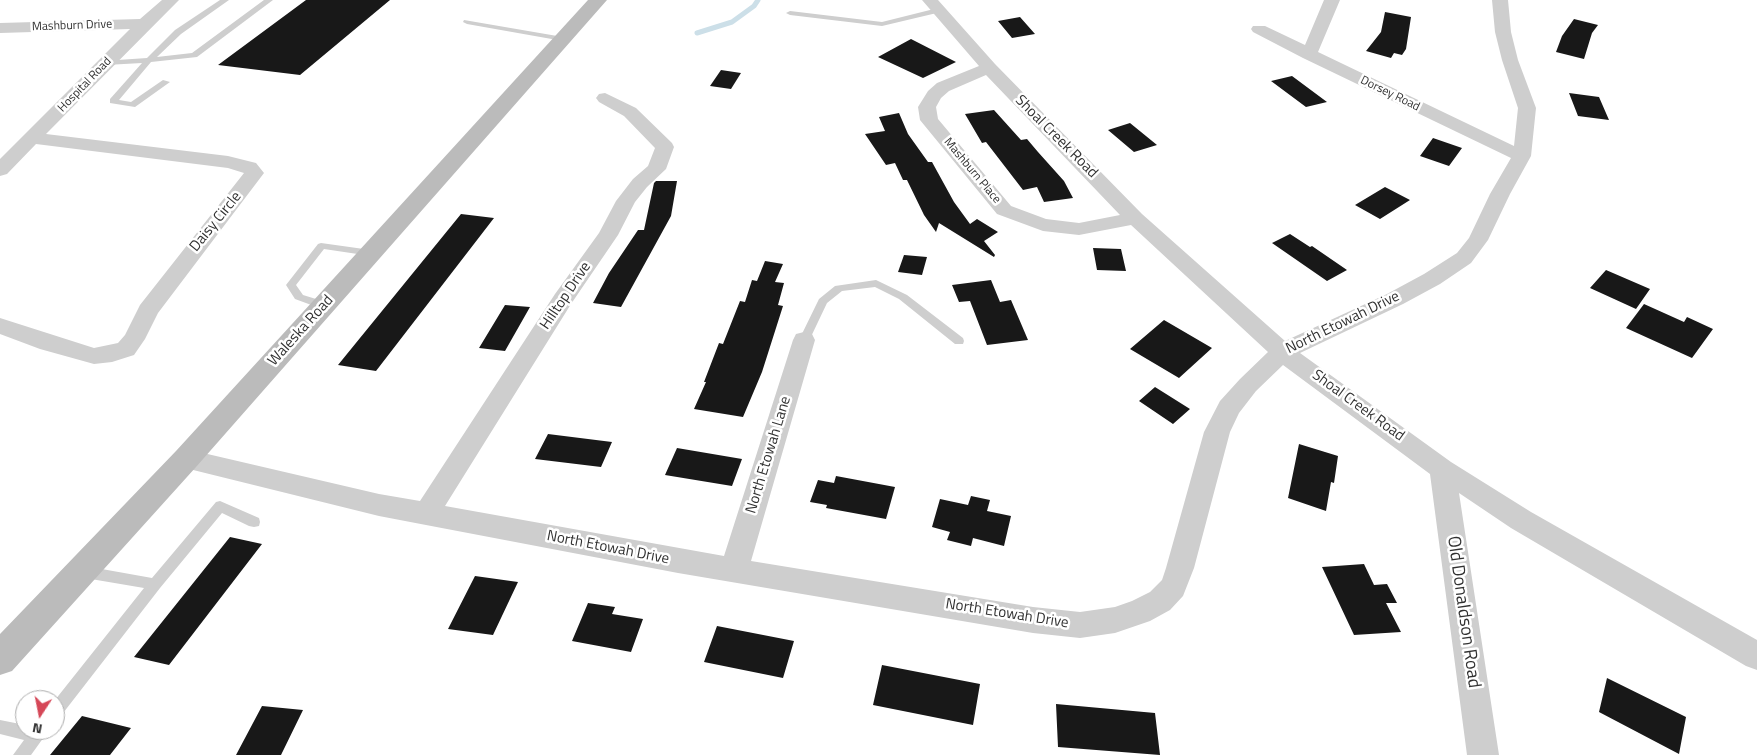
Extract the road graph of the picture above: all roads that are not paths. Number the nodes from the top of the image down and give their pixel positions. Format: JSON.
{"nodes":[{"id":1,"x":170,"y":0,"type":"edge"},
{"id":2,"x":225,"y":0,"type":"edge"},
{"id":3,"x":269,"y":0,"type":"edge"},
{"id":4,"x":598,"y":0,"type":"edge"},
{"id":5,"x":1332,"y":0,"type":"edge"},
{"id":6,"x":1500,"y":0,"type":"edge"},
{"id":7,"x":934,"y":5,"type":"edge"},
{"id":8,"x":790,"y":13,"type":"dead end"},
{"id":9,"x":467,"y":22,"type":"dead end"},
{"id":10,"x":144,"y":24,"type":"junction"},
{"id":11,"x":0,"y":28,"type":"edge"},
{"id":12,"x":1259,"y":29,"type":"dead end"},
{"id":13,"x":563,"y":40,"type":"junction"},
{"id":14,"x":1309,"y":55,"type":"junction"},
{"id":15,"x":149,"y":60,"type":"junction"},
{"id":16,"x":106,"y":63,"type":"junction"},
{"id":17,"x":989,"y":68,"type":"junction"},
{"id":18,"x":166,"y":82,"type":"dead end"},
{"id":19,"x":605,"y":98,"type":"dead end"},
{"id":20,"x":34,"y":138,"type":"junction"},
{"id":21,"x":1522,"y":156,"type":"junction"},
{"id":22,"x":0,"y":170,"type":"edge"},
{"id":23,"x":1135,"y":218,"type":"junction"},
{"id":24,"x":372,"y":253,"type":"junction"},
{"id":25,"x":325,"y":306,"type":"junction"},
{"id":26,"x":0,"y":326,"type":"edge"},
{"id":27,"x":804,"y":340,"type":"joint"},
{"id":28,"x":959,"y":341,"type":"dead end"},
{"id":29,"x":1282,"y":352,"type":"junction"},
{"id":30,"x":186,"y":460,"type":"junction"},
{"id":31,"x":1442,"y":469,"type":"junction"},
{"id":32,"x":426,"y":514,"type":"junction"},
{"id":33,"x":254,"y":522,"type":"dead end"},
{"id":34,"x":734,"y":570,"type":"junction"},
{"id":35,"x":81,"y":571,"type":"junction"},
{"id":36,"x":155,"y":584,"type":"junction"},
{"id":37,"x":1757,"y":656,"type":"edge"},
{"id":38,"x":0,"y":659,"type":"edge"},
{"id":39,"x":65,"y":699,"type":"edge"},
{"id":40,"x":0,"y":726,"type":"edge"},
{"id":41,"x":15,"y":728,"type":"edge"},
{"id":42,"x":33,"y":740,"type":"edge"},
{"id":43,"x":21,"y":755,"type":"edge"},
{"id":44,"x":1483,"y":755,"type":"edge"}],
"edges":[{"from":1,"to":10,"type":"street","name":"Hospital Road"},
{"from":2,"to":15,"type":"lane"},
{"from":3,"to":15,"type":"lane"},
{"from":4,"to":13,"type":"main road","name":"Waleska Road"},
{"from":5,"to":14,"type":"street"},
{"from":6,"to":21,"type":"street","name":"North Etowah Drive"},
{"from":7,"to":8,"type":"lane"},
{"from":7,"to":17,"type":"street","name":"Shoal Creek Road"},
{"from":9,"to":13,"type":"lane"},
{"from":10,"to":11,"type":"street","name":"Mashburn Drive"},
{"from":10,"to":16,"type":"street","name":"Hospital Road"},
{"from":12,"to":14,"type":"street","name":"Dorsey Road"},
{"from":13,"to":24,"type":"main road","name":"Waleska Road"},
{"from":14,"to":21,"type":"street","name":"Dorsey Road"},
{"from":15,"to":16,"type":"lane"},
{"from":15,"to":18,"type":"lane"},
{"from":16,"to":20,"type":"street","name":"Hospital Road"},
{"from":17,"to":23,"type":"street","name":"Shoal Creek Road"},
{"from":17,"to":23,"type":"street","name":"Mashburn Place"},
{"from":19,"to":32,"type":"street","name":"Hilltop Drive"},
{"from":20,"to":22,"type":"street","name":"Hospital Road"},
{"from":20,"to":26,"type":"street","name":"Daisy Circle"},
{"from":21,"to":29,"type":"street","name":"North Etowah Drive"},
{"from":23,"to":29,"type":"street","name":"Shoal Creek Road"},
{"from":24,"to":25,"type":"main road","name":"Waleska Road"},
{"from":24,"to":25,"type":"lane"},
{"from":25,"to":30,"type":"main road","name":"Waleska Road"},
{"from":27,"to":28,"type":"lane"},
{"from":27,"to":34,"type":"street","name":"North Etowah Lane"},
{"from":29,"to":31,"type":"street","name":"Shoal Creek Road"},
{"from":29,"to":34,"type":"street","name":"North Etowah Drive"},
{"from":30,"to":32,"type":"street","name":"North Etowah Drive"},
{"from":30,"to":35,"type":"main road","name":"Waleska Road"},
{"from":31,"to":37,"type":"street","name":"Shoal Creek Road"},
{"from":31,"to":44,"type":"street","name":"Old Donaldson Road"},
{"from":32,"to":34,"type":"street","name":"North Etowah Drive"},
{"from":33,"to":36,"type":"lane"},
{"from":35,"to":36,"type":"lane"},
{"from":35,"to":38,"type":"main road","name":"Waleska Road"},
{"from":36,"to":39,"type":"lane"},
{"from":40,"to":41,"type":"lane"},
{"from":42,"to":43,"type":"lane"}]}
